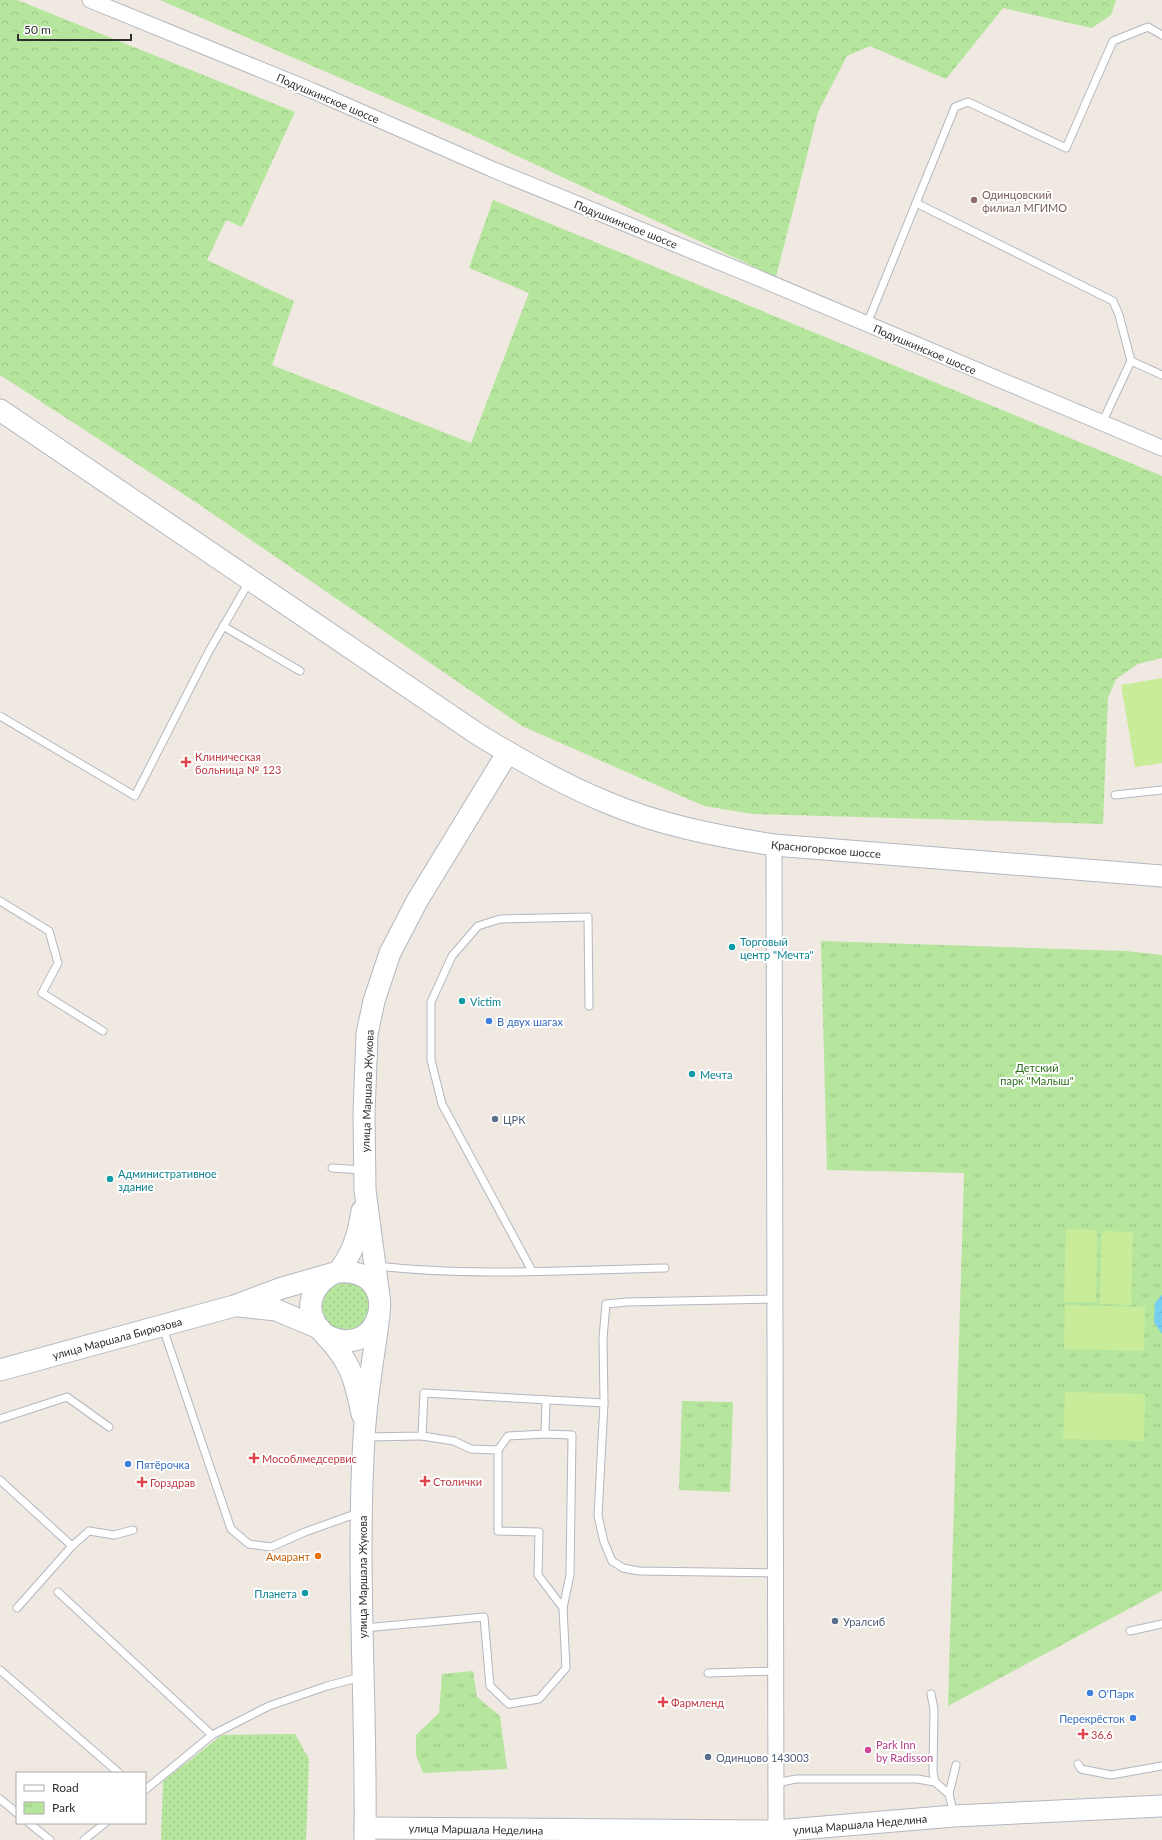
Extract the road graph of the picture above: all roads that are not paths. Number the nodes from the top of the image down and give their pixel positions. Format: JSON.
{"nodes":[{"id":1,"x":90,"y":0,"type":"edge"},
{"id":2,"x":1162,"y":35,"type":"edge"},
{"id":3,"x":916,"y":203,"type":"junction"},
{"id":4,"x":867,"y":324,"type":"junction"},
{"id":5,"x":1131,"y":361,"type":"junction"},
{"id":6,"x":1162,"y":375,"type":"edge"},
{"id":7,"x":0,"y":410,"type":"edge"},
{"id":8,"x":1102,"y":423,"type":"junction"},
{"id":9,"x":1162,"y":448,"type":"edge"},
{"id":10,"x":250,"y":579,"type":"junction"},
{"id":11,"x":223,"y":626,"type":"junction"},
{"id":12,"x":300,"y":671,"type":"dead end"},
{"id":13,"x":0,"y":716,"type":"edge"},
{"id":14,"x":508,"y":752,"type":"junction"},
{"id":15,"x":1162,"y":790,"type":"edge"},
{"id":16,"x":1115,"y":795,"type":"dead end"},
{"id":17,"x":774,"y":845,"type":"junction"},
{"id":18,"x":1162,"y":876,"type":"edge"},
{"id":19,"x":0,"y":901,"type":"edge"},
{"id":20,"x":589,"y":1006,"type":"dead end"},
{"id":21,"x":103,"y":1031,"type":"dead end"},
{"id":22,"x":332,"y":1168,"type":"dead end"},
{"id":23,"x":365,"y":1180,"type":"junction"},
{"id":24,"x":375,"y":1265,"type":"junction"},
{"id":25,"x":665,"y":1268,"type":"dead end"},
{"id":26,"x":532,"y":1271,"type":"junction"},
{"id":27,"x":336,"y":1273,"type":"junction"},
{"id":28,"x":775,"y":1299,"type":"junction"},
{"id":29,"x":234,"y":1306,"type":"junction"},
{"id":30,"x":379,"y":1306,"type":"junction"},
{"id":31,"x":162,"y":1326,"type":"junction"},
{"id":32,"x":322,"y":1332,"type":"junction"},
{"id":33,"x":0,"y":1370,"type":"edge"},
{"id":34,"x":546,"y":1400,"type":"junction"},
{"id":35,"x":604,"y":1403,"type":"junction"},
{"id":36,"x":0,"y":1420,"type":"edge"},
{"id":37,"x":110,"y":1427,"type":"dead end"},
{"id":38,"x":364,"y":1432,"type":"junction"},
{"id":39,"x":545,"y":1434,"type":"junction"},
{"id":40,"x":422,"y":1436,"type":"junction"},
{"id":41,"x":498,"y":1450,"type":"junction"},
{"id":42,"x":0,"y":1480,"type":"edge"},
{"id":43,"x":361,"y":1512,"type":"junction"},
{"id":44,"x":133,"y":1530,"type":"dead end"},
{"id":45,"x":72,"y":1546,"type":"junction"},
{"id":46,"x":775,"y":1574,"type":"junction"},
{"id":47,"x":58,"y":1592,"type":"dead end"},
{"id":48,"x":17,"y":1608,"type":"dead end"},
{"id":49,"x":563,"y":1608,"type":"junction"},
{"id":50,"x":1162,"y":1624,"type":"edge"},
{"id":51,"x":362,"y":1628,"type":"junction"},
{"id":52,"x":1130,"y":1631,"type":"dead end"},
{"id":53,"x":0,"y":1670,"type":"edge"},
{"id":54,"x":776,"y":1672,"type":"junction"},
{"id":55,"x":708,"y":1673,"type":"dead end"},
{"id":56,"x":362,"y":1677,"type":"junction"},
{"id":57,"x":931,"y":1694,"type":"dead end"},
{"id":58,"x":212,"y":1736,"type":"junction"},
{"id":59,"x":1078,"y":1764,"type":"dead end"},
{"id":60,"x":956,"y":1765,"type":"dead end"},
{"id":61,"x":1162,"y":1766,"type":"edge"},
{"id":62,"x":118,"y":1772,"type":"edge"},
{"id":63,"x":935,"y":1782,"type":"junction"},
{"id":64,"x":776,"y":1783,"type":"junction"},
{"id":65,"x":146,"y":1789,"type":"edge"},
{"id":66,"x":949,"y":1794,"type":"junction"},
{"id":67,"x":0,"y":1799,"type":"edge"},
{"id":68,"x":1162,"y":1806,"type":"edge"},
{"id":69,"x":16,"y":1812,"type":"edge"},
{"id":70,"x":954,"y":1816,"type":"junction"},
{"id":71,"x":30,"y":1824,"type":"edge"},
{"id":72,"x":104,"y":1824,"type":"edge"},
{"id":73,"x":776,"y":1831,"type":"junction"},
{"id":74,"x":365,"y":1834,"type":"edge"},
{"id":75,"x":50,"y":1840,"type":"edge"},
{"id":76,"x":84,"y":1840,"type":"edge"}],
"edges":[{"from":1,"to":4,"type":"street","name":"Подушкинское шоссе"},
{"from":2,"to":3,"type":"lane"},
{"from":3,"to":4,"type":"lane"},
{"from":3,"to":5,"type":"lane"},
{"from":4,"to":8,"type":"street","name":"Подушкинское шоссе"},
{"from":5,"to":6,"type":"lane"},
{"from":5,"to":8,"type":"lane"},
{"from":7,"to":10,"type":"street","name":"Красногорское шоссе"},
{"from":8,"to":9,"type":"street","name":"Подушкинское шоссе"},
{"from":10,"to":11,"type":"lane"},
{"from":10,"to":14,"type":"street","name":"Красногорское шоссе"},
{"from":11,"to":12,"type":"lane"},
{"from":11,"to":13,"type":"lane"},
{"from":14,"to":17,"type":"street","name":"Красногорское шоссе"},
{"from":14,"to":23,"type":"street","name":"улица Маршала Жукова"},
{"from":15,"to":16,"type":"lane"},
{"from":17,"to":18,"type":"street","name":"Красногорское шоссе"},
{"from":17,"to":28,"type":"street"},
{"from":19,"to":21,"type":"lane"},
{"from":20,"to":26,"type":"lane"},
{"from":22,"to":23,"type":"lane"},
{"from":23,"to":24,"type":"street","name":"улица Маршала Жукова"},
{"from":23,"to":27,"type":"street"},
{"from":24,"to":26,"type":"lane"},
{"from":24,"to":30,"type":"street","name":"улица Маршала Жукова"},
{"from":25,"to":26,"type":"lane"},
{"from":27,"to":29,"type":"street","name":"улица Маршала Бирюзова"},
{"from":27,"to":30,"type":"street"},
{"from":27,"to":32,"type":"street"},
{"from":28,"to":35,"type":"lane"},
{"from":28,"to":46,"type":"street"},
{"from":29,"to":31,"type":"street","name":"улица Маршала Бирюзова"},
{"from":29,"to":32,"type":"street"},
{"from":30,"to":32,"type":"street"},
{"from":30,"to":38,"type":"street","name":"улица Маршала Жукова"},
{"from":31,"to":33,"type":"street","name":"улица Маршала Бирюзова"},
{"from":31,"to":43,"type":"lane"},
{"from":32,"to":38,"type":"street"},
{"from":34,"to":35,"type":"lane"},
{"from":34,"to":39,"type":"lane"},
{"from":34,"to":40,"type":"lane"},
{"from":35,"to":46,"type":"lane"},
{"from":36,"to":37,"type":"lane"},
{"from":38,"to":40,"type":"lane"},
{"from":38,"to":43,"type":"street","name":"улица Маршала Жукова"},
{"from":39,"to":41,"type":"lane"},
{"from":39,"to":49,"type":"lane"},
{"from":40,"to":41,"type":"lane"},
{"from":41,"to":49,"type":"lane"},
{"from":42,"to":45,"type":"lane"},
{"from":43,"to":51,"type":"street","name":"улица Маршала Жукова"},
{"from":44,"to":45,"type":"lane"},
{"from":45,"to":48,"type":"lane"},
{"from":46,"to":54,"type":"street"},
{"from":47,"to":58,"type":"lane"},
{"from":49,"to":51,"type":"lane"},
{"from":50,"to":52,"type":"lane"},
{"from":51,"to":56,"type":"street","name":"улица Маршала Жукова"},
{"from":53,"to":62,"type":"lane"},
{"from":54,"to":55,"type":"lane"},
{"from":54,"to":64,"type":"street"},
{"from":56,"to":58,"type":"lane"},
{"from":56,"to":74,"type":"street","name":"улица Маршала Жукова"},
{"from":57,"to":63,"type":"lane"},
{"from":58,"to":65,"type":"lane"},
{"from":59,"to":61,"type":"lane"},
{"from":60,"to":66,"type":"lane"},
{"from":63,"to":64,"type":"lane"},
{"from":63,"to":66,"type":"lane"},
{"from":64,"to":73,"type":"street"},
{"from":66,"to":70,"type":"lane"},
{"from":67,"to":69,"type":"lane"},
{"from":68,"to":70,"type":"street","name":"улица Маршала Неделина"},
{"from":70,"to":73,"type":"street","name":"улица Маршала Неделина"},
{"from":71,"to":75,"type":"lane"},
{"from":72,"to":76,"type":"lane"},
{"from":73,"to":74,"type":"street","name":"улица Маршала Неделина"}]}
